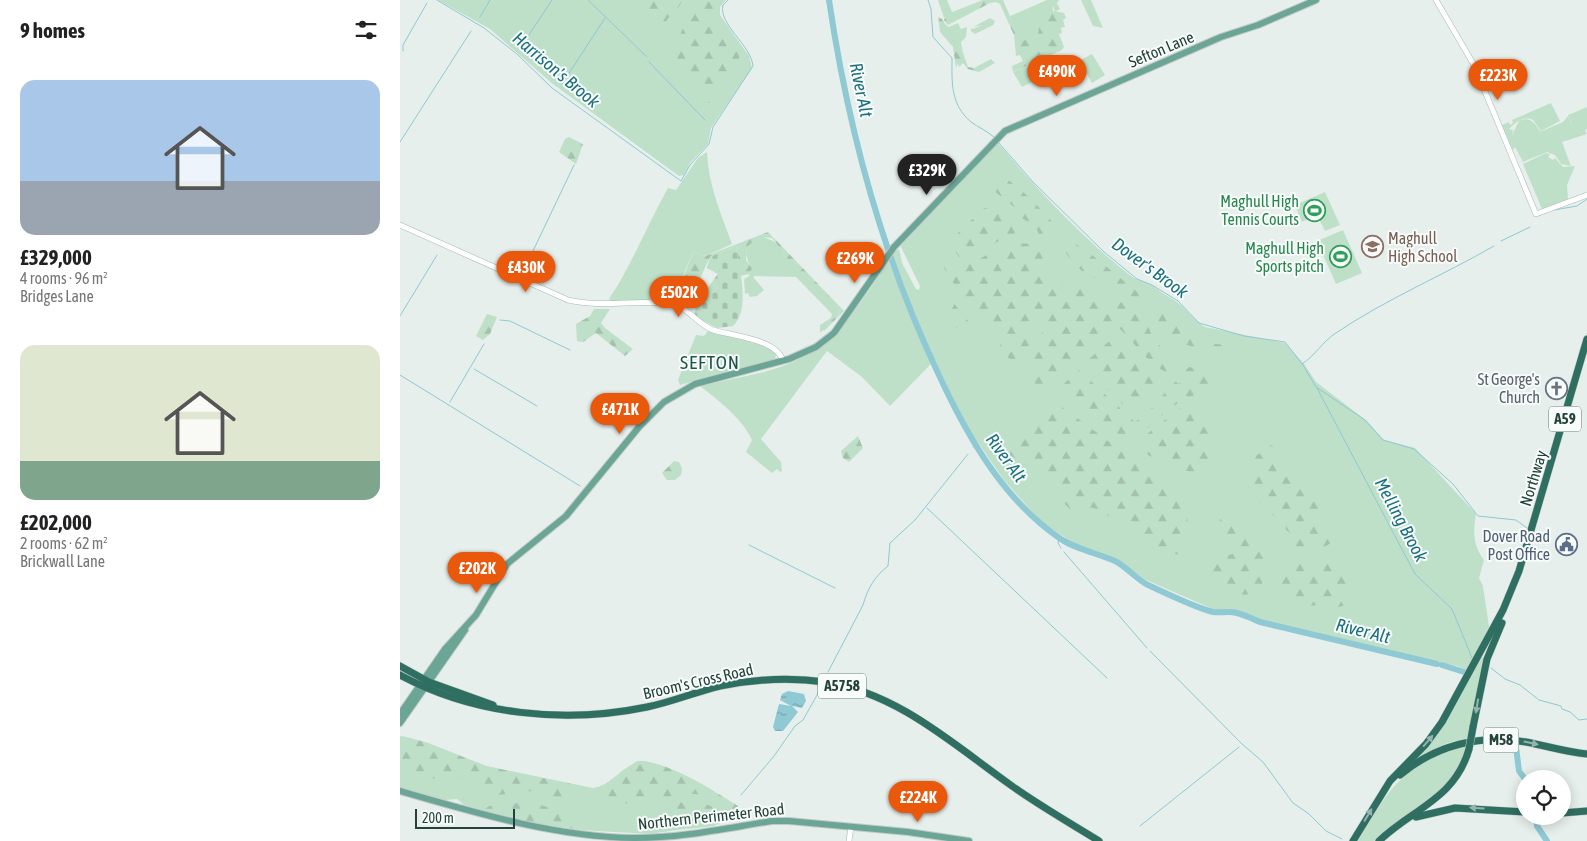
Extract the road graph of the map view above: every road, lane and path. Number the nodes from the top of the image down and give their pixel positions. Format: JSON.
{"nodes":[{"id":1,"x":1316,"y":0,"type":"edge"},
{"id":2,"x":1436,"y":0,"type":"edge"},
{"id":3,"x":1587,"y":195,"type":"edge"},
{"id":4,"x":400,"y":224,"type":"edge"},
{"id":5,"x":1587,"y":339,"type":"edge"},
{"id":6,"x":1587,"y":358,"type":"edge"},
{"id":7,"x":786,"y":360,"type":"junction"},
{"id":8,"x":400,"y":666,"type":"edge"},
{"id":9,"x":400,"y":671,"type":"edge"},
{"id":10,"x":400,"y":676,"type":"edge"},
{"id":11,"x":424,"y":684,"type":"junction"},
{"id":12,"x":400,"y":714,"type":"edge"},
{"id":13,"x":400,"y":723,"type":"edge"},
{"id":14,"x":1587,"y":754,"type":"edge"},
{"id":15,"x":1384,"y":790,"type":"junction"},
{"id":16,"x":400,"y":791,"type":"edge"},
{"id":17,"x":1516,"y":811,"type":"edge"},
{"id":18,"x":1587,"y":811,"type":"edge"},
{"id":19,"x":1571,"y":812,"type":"edge"},
{"id":20,"x":1411,"y":818,"type":"junction"},
{"id":21,"x":851,"y":826,"type":"junction"},
{"id":22,"x":1396,"y":828,"type":"junction"},
{"id":23,"x":849,"y":841,"type":"edge"},
{"id":24,"x":969,"y":841,"type":"edge"},
{"id":25,"x":1099,"y":841,"type":"edge"},
{"id":26,"x":1353,"y":841,"type":"edge"},
{"id":27,"x":1379,"y":841,"type":"edge"},
{"id":28,"x":1385,"y":841,"type":"edge"}],
"edges":[{"from":1,"to":7,"type":"main road","name":"Sefton Lane"},
{"from":2,"to":3,"type":"street"},
{"from":4,"to":7,"type":"street"},
{"from":15,"to":5,"type":"highway","name":"Northway","number":"A59","one_way":true},
{"from":6,"to":20,"type":"highway","name":"Northway","number":"A59","one_way":true,"bridge":true},
{"from":7,"to":11,"type":"main road","name":"Sefton Lane"},
{"from":8,"to":11,"type":"highway","name":"Broom's Cross Road","number":"A5758"},
{"from":9,"to":11,"type":"highway"},
{"from":10,"to":11,"type":"highway","name":"Broom's Cross Road","number":"A5758"},
{"from":11,"to":12,"type":"main road"},
{"from":11,"to":13,"type":"main road"},
{"from":11,"to":25,"type":"highway","name":"Broom's Cross Road","number":"A5758"},
{"from":15,"to":14,"type":"highway","number":"M58","one_way":true},
{"from":26,"to":15,"type":"highway","number":"A59","one_way":true},
{"from":16,"to":21,"type":"main road","name":"Northern Perimeter Road"},
{"from":17,"to":20,"type":"highway","one_way":true},
{"from":18,"to":19,"type":"highway"},
{"from":20,"to":22,"type":"highway","number":"A59"},
{"from":21,"to":23,"type":"street"},
{"from":21,"to":24,"type":"main road","name":"Northern Perimeter Road"},
{"from":22,"to":27,"type":"highway"},
{"from":22,"to":28,"type":"highway","number":"A59"}]}
